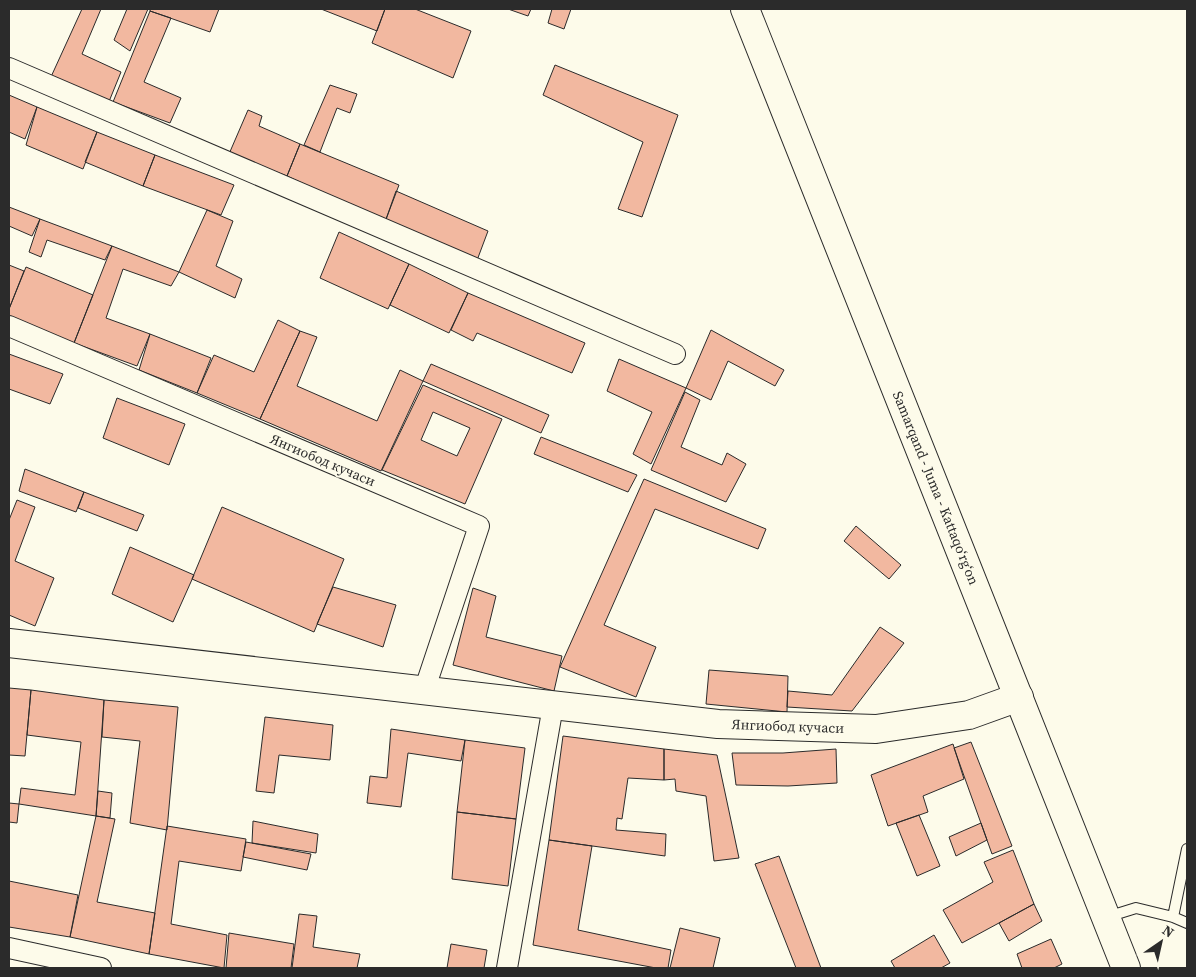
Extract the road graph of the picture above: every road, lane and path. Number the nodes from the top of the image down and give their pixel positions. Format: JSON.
{"nodes":[{"id":1,"x":745,"y":9,"type":"edge"},
{"id":2,"x":9,"y":68,"type":"edge"},
{"id":3,"x":9,"y":326,"type":"edge"},
{"id":4,"x":674,"y":354,"type":"dead end"},
{"id":5,"x":9,"y":644,"type":"edge"},
{"id":6,"x":424,"y":691,"type":"junction"},
{"id":7,"x":1019,"y":697,"type":"junction"},
{"id":8,"x":553,"y":706,"type":"junction"},
{"id":9,"x":1187,"y":849,"type":"edge"},
{"id":10,"x":1106,"y":917,"type":"junction"},
{"id":11,"x":1174,"y":917,"type":"junction"},
{"id":12,"x":1187,"y":923,"type":"edge"},
{"id":13,"x":9,"y":948,"type":"edge"},
{"id":14,"x":101,"y":968,"type":"edge"},
{"id":15,"x":507,"y":968,"type":"edge"},
{"id":16,"x":1126,"y":968,"type":"edge"}],
"edges":[{"from":1,"to":7,"type":"main road","name":"Samarqand - Juma - Kattaqo‘rg‘on"},
{"from":2,"to":4,"type":"street"},
{"from":3,"to":6,"type":"street","name":"Янгиобод кучаси"},
{"from":5,"to":6,"type":"main road","name":"Янгиобод кучаси"},
{"from":6,"to":8,"type":"main road","name":"Янгиобод кучаси"},
{"from":7,"to":8,"type":"main road","name":"Янгиобод кучаси"},
{"from":7,"to":10,"type":"main road","name":"Samarqand - Juma - Kattaqo‘rg‘on"},
{"from":8,"to":15,"type":"street"},
{"from":9,"to":11,"type":"lane"},
{"from":10,"to":11,"type":"lane"},
{"from":10,"to":16,"type":"main road","name":"Samarqand - Juma - Kattaqo‘rg‘on"},
{"from":11,"to":12,"type":"lane"},
{"from":13,"to":14,"type":"street"}]}
